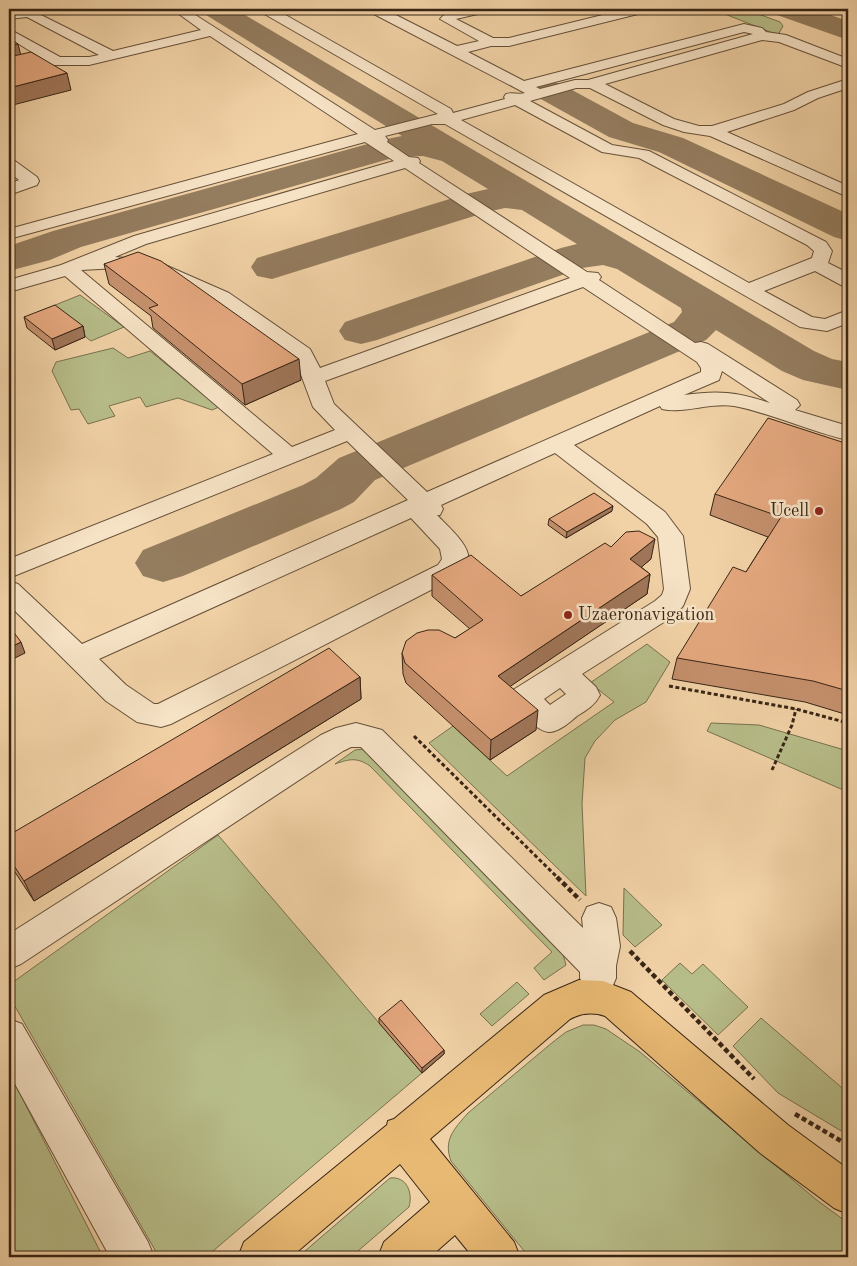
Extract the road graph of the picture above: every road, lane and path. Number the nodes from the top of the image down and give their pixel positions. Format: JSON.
{"nodes":[{"id":1,"x":178,"y":9,"type":"edge"},
{"id":2,"x":257,"y":9,"type":"edge"},
{"id":3,"x":266,"y":9,"type":"edge"},
{"id":4,"x":376,"y":9,"type":"edge"},
{"id":5,"x":482,"y":9,"type":"edge"},
{"id":6,"x":641,"y":9,"type":"edge"},
{"id":7,"x":9,"y":15,"type":"edge"},
{"id":8,"x":214,"y":31,"type":"junction"},
{"id":9,"x":9,"y":33,"type":"edge"},
{"id":10,"x":762,"y":36,"type":"junction"},
{"id":11,"x":491,"y":42,"type":"junction"},
{"id":12,"x":663,"y":49,"type":"junction"},
{"id":13,"x":455,"y":51,"type":"junction"},
{"id":14,"x":112,"y":56,"type":"junction"},
{"id":15,"x":684,"y":58,"type":"junction"},
{"id":16,"x":55,"y":60,"type":"junction"},
{"id":17,"x":848,"y":64,"type":"edge"},
{"id":18,"x":9,"y":69,"type":"edge"},
{"id":19,"x":592,"y":83,"type":"junction"},
{"id":20,"x":848,"y":83,"type":"edge"},
{"id":21,"x":528,"y":93,"type":"junction"},
{"id":22,"x":446,"y":118,"type":"junction"},
{"id":23,"x":713,"y":131,"type":"junction"},
{"id":24,"x":368,"y":134,"type":"junction"},
{"id":25,"x":410,"y":162,"type":"junction"},
{"id":26,"x":9,"y":164,"type":"edge"},
{"id":27,"x":9,"y":190,"type":"edge"},
{"id":28,"x":848,"y":192,"type":"edge"},
{"id":29,"x":109,"y":207,"type":"junction"},
{"id":30,"x":130,"y":229,"type":"junction"},
{"id":31,"x":9,"y":234,"type":"edge"},
{"id":32,"x":816,"y":264,"type":"junction"},
{"id":33,"x":75,"y":266,"type":"junction"},
{"id":34,"x":157,"y":266,"type":"junction"},
{"id":35,"x":588,"y":278,"type":"junction"},
{"id":36,"x":848,"y":281,"type":"edge"},
{"id":37,"x":9,"y":286,"type":"edge"},
{"id":38,"x":748,"y":290,"type":"junction"},
{"id":39,"x":848,"y":316,"type":"edge"},
{"id":40,"x":710,"y":376,"type":"junction"},
{"id":41,"x":316,"y":377,"type":"junction"},
{"id":42,"x":749,"y":379,"type":"junction"},
{"id":43,"x":734,"y":399,"type":"junction"},
{"id":44,"x":848,"y":425,"type":"edge"},
{"id":45,"x":350,"y":432,"type":"junction"},
{"id":46,"x":848,"y":433,"type":"edge"},
{"id":47,"x":557,"y":448,"type":"junction"},
{"id":48,"x":288,"y":455,"type":"junction"},
{"id":49,"x":424,"y":508,"type":"junction"},
{"id":50,"x":9,"y":569,"type":"edge"},
{"id":51,"x":9,"y":576,"type":"edge"},
{"id":52,"x":9,"y":590,"type":"edge"},
{"id":53,"x":87,"y":658,"type":"junction"},
{"id":54,"x":563,"y":674,"type":"dead end"},
{"id":55,"x":668,"y":686,"type":"dead end"},
{"id":56,"x":739,"y":691,"type":"dead end"},
{"id":57,"x":738,"y":698,"type":"junction"},
{"id":58,"x":796,"y":709,"type":"junction"},
{"id":59,"x":848,"y":723,"type":"edge"},
{"id":60,"x":772,"y":770,"type":"dead end"},
{"id":61,"x":599,"y":918,"type":"dead end"},
{"id":62,"x":9,"y":953,"type":"edge"},
{"id":63,"x":597,"y":981,"type":"junction"},
{"id":64,"x":9,"y":1037,"type":"edge"},
{"id":65,"x":402,"y":1135,"type":"junction"},
{"id":66,"x":848,"y":1194,"type":"edge"},
{"id":67,"x":457,"y":1205,"type":"junction"},
{"id":68,"x":133,"y":1257,"type":"edge"},
{"id":69,"x":259,"y":1257,"type":"edge"},
{"id":70,"x":398,"y":1257,"type":"edge"},
{"id":71,"x":499,"y":1257,"type":"edge"}],
"edges":[{"from":1,"to":8,"type":"lane"},
{"from":2,"to":22,"type":"lane"},
{"from":3,"to":22,"type":"lane"},
{"from":4,"to":13,"type":"lane"},
{"from":5,"to":11,"type":"lane"},
{"from":6,"to":11,"type":"lane"},
{"from":7,"to":14,"type":"lane"},
{"from":8,"to":14,"type":"lane"},
{"from":8,"to":24,"type":"lane"},
{"from":9,"to":16,"type":"lane"},
{"from":10,"to":12,"type":"lane"},
{"from":10,"to":15,"type":"lane"},
{"from":10,"to":17,"type":"lane"},
{"from":11,"to":13,"type":"lane"},
{"from":12,"to":15,"type":"lane"},
{"from":12,"to":21,"type":"lane"},
{"from":13,"to":21,"type":"lane"},
{"from":14,"to":16,"type":"lane"},
{"from":15,"to":19,"type":"lane"},
{"from":16,"to":18,"type":"lane"},
{"from":19,"to":21,"type":"lane"},
{"from":19,"to":23,"type":"lane"},
{"from":20,"to":23,"type":"lane"},
{"from":21,"to":22,"type":"lane"},
{"from":21,"to":32,"type":"lane"},
{"from":22,"to":24,"type":"lane"},
{"from":22,"to":38,"type":"lane"},
{"from":23,"to":28,"type":"lane"},
{"from":24,"to":25,"type":"lane"},
{"from":24,"to":29,"type":"lane"},
{"from":25,"to":30,"type":"lane"},
{"from":25,"to":35,"type":"lane"},
{"from":26,"to":27,"type":"lane"},
{"from":29,"to":30,"type":"lane"},
{"from":29,"to":31,"type":"lane"},
{"from":30,"to":33,"type":"lane"},
{"from":30,"to":34,"type":"lane"},
{"from":32,"to":36,"type":"lane"},
{"from":32,"to":38,"type":"lane"},
{"from":33,"to":34,"type":"lane"},
{"from":33,"to":37,"type":"lane"},
{"from":33,"to":48,"type":"lane"},
{"from":34,"to":41,"type":"lane"},
{"from":35,"to":40,"type":"lane"},
{"from":35,"to":41,"type":"lane"},
{"from":35,"to":42,"type":"lane"},
{"from":38,"to":39,"type":"lane"},
{"from":40,"to":42,"type":"lane"},
{"from":40,"to":43,"type":"lane"},
{"from":40,"to":47,"type":"lane"},
{"from":41,"to":45,"type":"lane"},
{"from":41,"to":49,"type":"lane"},
{"from":42,"to":43,"type":"lane"},
{"from":42,"to":44,"type":"lane"},
{"from":43,"to":46,"type":"lane"},
{"from":43,"to":47,"type":"lane"},
{"from":45,"to":48,"type":"lane"},
{"from":45,"to":49,"type":"lane"},
{"from":47,"to":49,"type":"lane"},
{"from":47,"to":54,"type":"lane"},
{"from":48,"to":50,"type":"lane"},
{"from":49,"to":53,"type":"lane"},
{"from":49,"to":53,"type":"lane"},
{"from":51,"to":53,"type":"lane"},
{"from":52,"to":53,"type":"lane"},
{"from":55,"to":57,"type":"path"},
{"from":56,"to":57,"type":"path"},
{"from":57,"to":58,"type":"path"},
{"from":58,"to":59,"type":"path"},
{"from":58,"to":60,"type":"path"},
{"from":61,"to":63,"type":"lane"},
{"from":62,"to":63,"type":"lane"},
{"from":63,"to":65,"type":"main road"},
{"from":63,"to":66,"type":"main road"},
{"from":64,"to":68,"type":"lane"},
{"from":65,"to":67,"type":"main road"},
{"from":65,"to":69,"type":"main road"},
{"from":67,"to":70,"type":"main road"},
{"from":67,"to":71,"type":"main road"}]}
